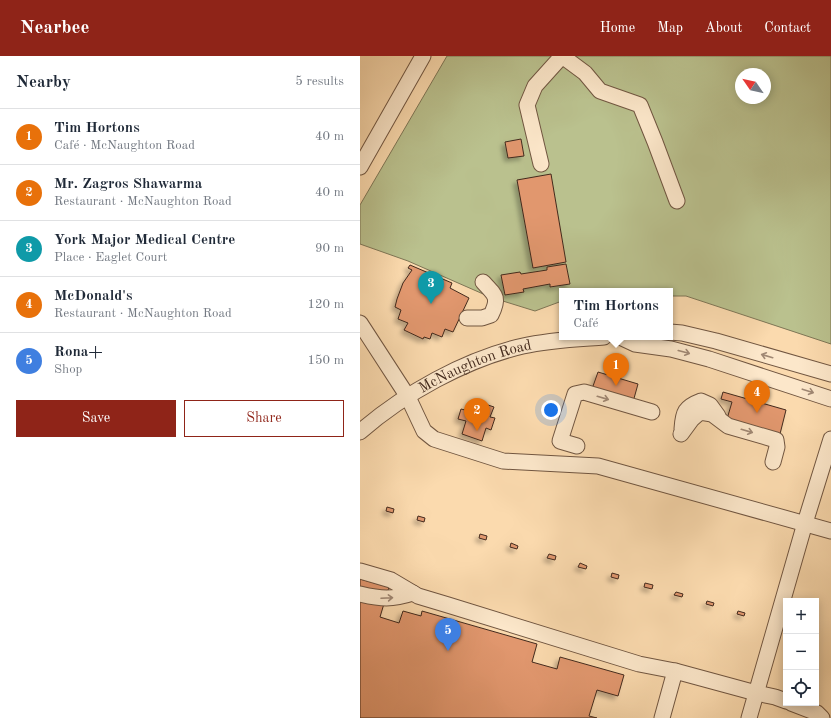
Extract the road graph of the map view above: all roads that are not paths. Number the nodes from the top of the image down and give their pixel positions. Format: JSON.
{"nodes":[{"id":1,"x":423,"y":56,"type":"edge"},
{"id":2,"x":562,"y":56,"type":"edge"},
{"id":3,"x":541,"y":164,"type":"dead end"},
{"id":4,"x":360,"y":168,"type":"edge"},
{"id":5,"x":677,"y":201,"type":"dead end"},
{"id":6,"x":483,"y":282,"type":"dead end"},
{"id":7,"x":467,"y":318,"type":"dead end"},
{"id":8,"x":360,"y":323,"type":"edge"},
{"id":9,"x":673,"y":332,"type":"edge"},
{"id":10,"x":577,"y":340,"type":"edge"},
{"id":11,"x":626,"y":340,"type":"edge"},
{"id":12,"x":831,"y":374,"type":"edge"},
{"id":13,"x":408,"y":397,"type":"junction"},
{"id":14,"x":831,"y":398,"type":"edge"},
{"id":15,"x":652,"y":412,"type":"dead end"},
{"id":16,"x":360,"y":432,"type":"edge"},
{"id":17,"x":681,"y":434,"type":"dead end"},
{"id":18,"x":831,"y":439,"type":"edge"},
{"id":19,"x":577,"y":446,"type":"dead end"},
{"id":20,"x":773,"y":462,"type":"dead end"},
{"id":21,"x":805,"y":523,"type":"junction"},
{"id":22,"x":831,"y":531,"type":"edge"},
{"id":23,"x":360,"y":571,"type":"edge"},
{"id":24,"x":413,"y":593,"type":"junction"},
{"id":25,"x":360,"y":594,"type":"edge"},
{"id":26,"x":676,"y":671,"type":"junction"},
{"id":27,"x":756,"y":693,"type":"junction"},
{"id":28,"x":783,"y":700,"type":"edge"},
{"id":29,"x":799,"y":706,"type":"edge"},
{"id":30,"x":662,"y":718,"type":"edge"},
{"id":31,"x":749,"y":718,"type":"edge"},
{"id":32,"x":822,"y":718,"type":"edge"}],
"edges":[{"from":1,"to":4,"type":"street"},
{"from":2,"to":3,"type":"street"},
{"from":2,"to":5,"type":"street"},
{"from":6,"to":7,"type":"street"},
{"from":8,"to":13,"type":"street"},
{"from":12,"to":9,"type":"street","one_way":true},
{"from":10,"to":13,"type":"street","name":"McNaughton Road"},
{"from":11,"to":14,"type":"street","one_way":true},
{"from":13,"to":16,"type":"street","name":"McNaughton Road"},
{"from":13,"to":21,"type":"street"},
{"from":19,"to":15,"type":"street","one_way":true},
{"from":17,"to":20,"type":"street","one_way":true},
{"from":18,"to":21,"type":"street"},
{"from":21,"to":22,"type":"street"},
{"from":21,"to":27,"type":"street"},
{"from":23,"to":24,"type":"street"},
{"from":25,"to":24,"type":"street","one_way":true},
{"from":24,"to":26,"type":"street"},
{"from":26,"to":27,"type":"street"},
{"from":26,"to":30,"type":"street"},
{"from":27,"to":28,"type":"street"},
{"from":27,"to":31,"type":"street"},
{"from":29,"to":32,"type":"street"}]}
